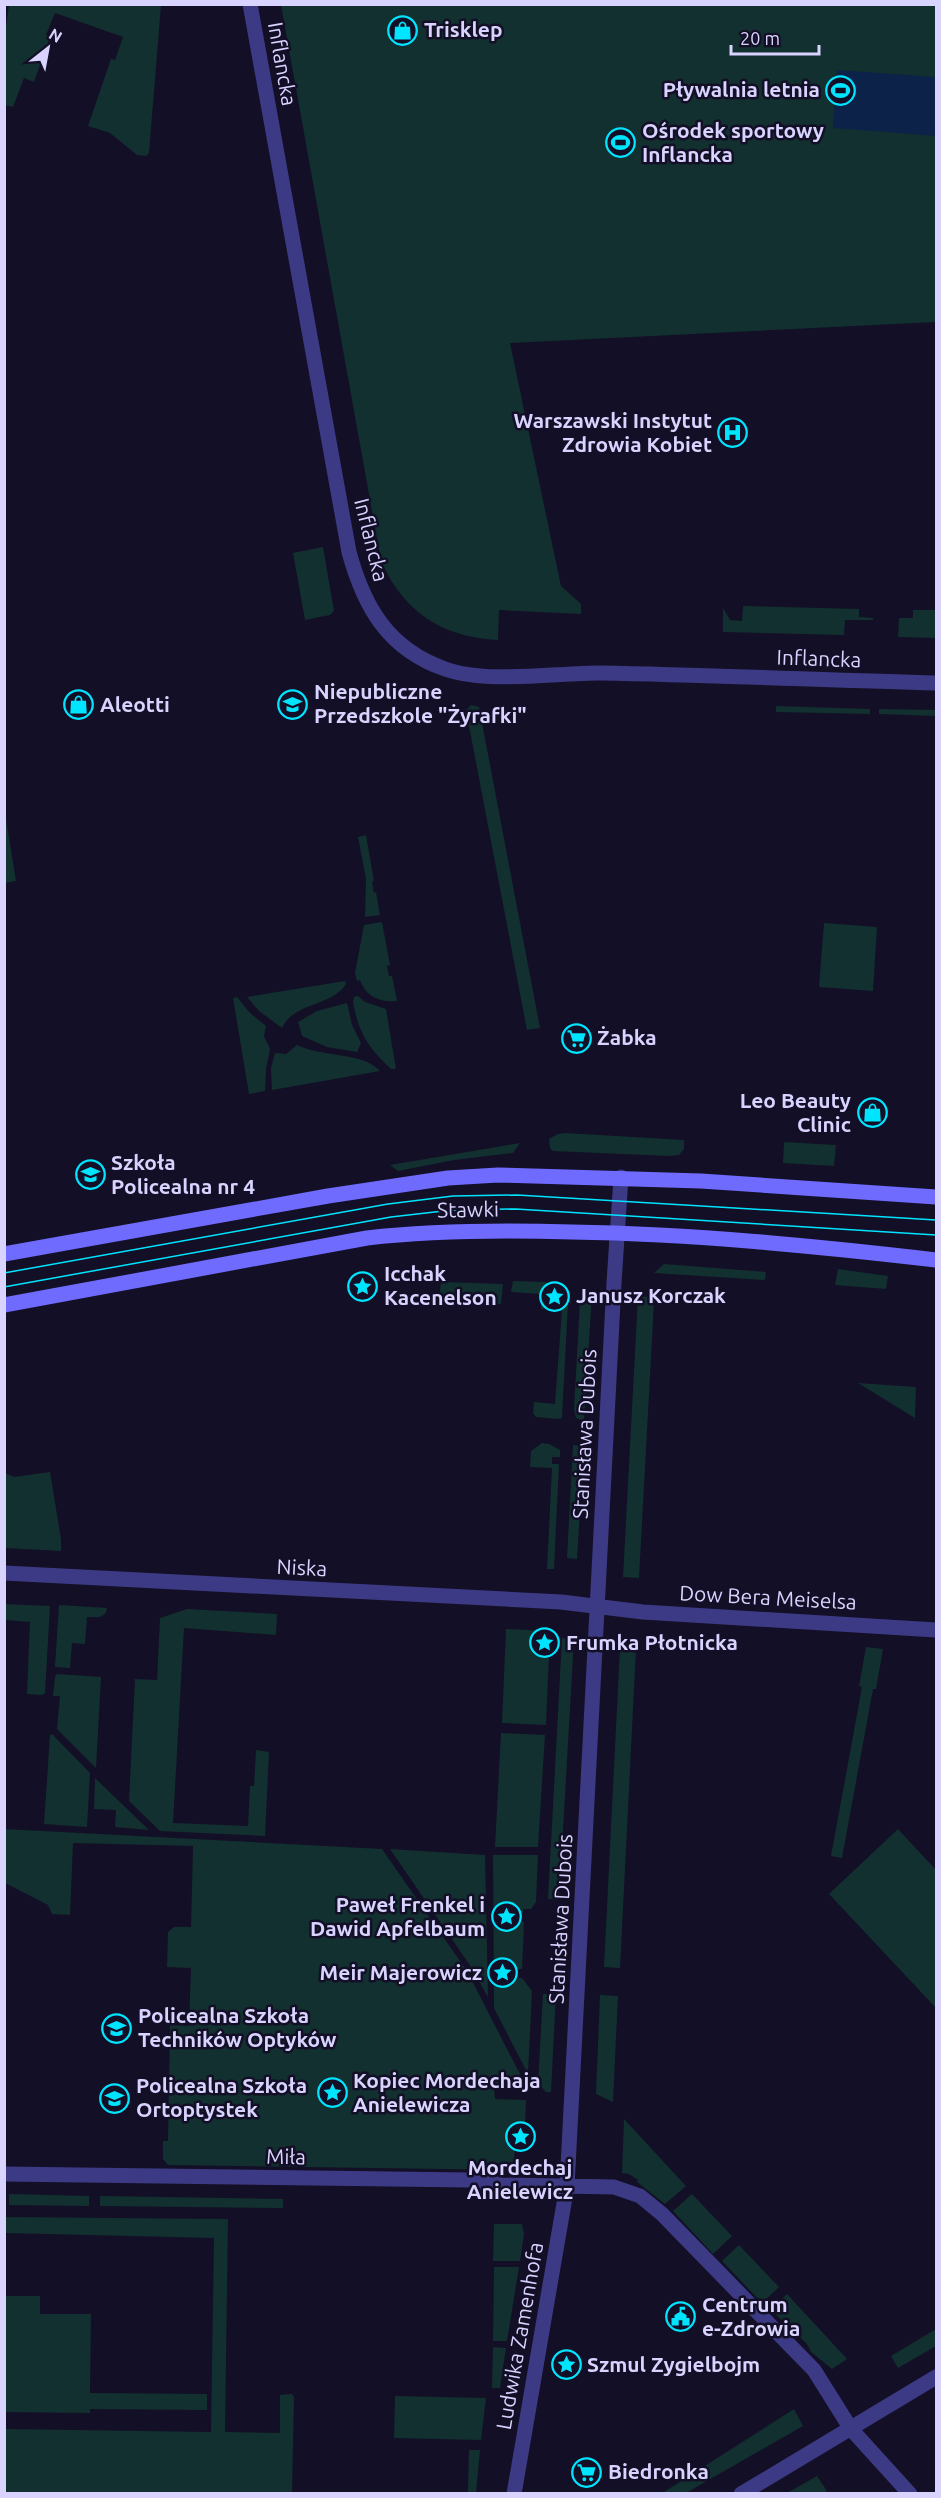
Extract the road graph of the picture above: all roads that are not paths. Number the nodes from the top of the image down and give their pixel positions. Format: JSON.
{"nodes":[{"id":1,"x":250,"y":4,"type":"edge"},
{"id":2,"x":936,"y":683,"type":"edge"},
{"id":3,"x":621,"y":1177,"type":"junction"},
{"id":4,"x":936,"y":1197,"type":"edge"},
{"id":5,"x":617,"y":1233,"type":"junction"},
{"id":6,"x":4,"y":1254,"type":"edge"},
{"id":7,"x":936,"y":1260,"type":"edge"},
{"id":8,"x":4,"y":1305,"type":"edge"},
{"id":9,"x":4,"y":1573,"type":"edge"},
{"id":10,"x":597,"y":1606,"type":"junction"},
{"id":11,"x":936,"y":1630,"type":"edge"},
{"id":12,"x":4,"y":2174,"type":"edge"},
{"id":13,"x":567,"y":2186,"type":"junction"},
{"id":14,"x":936,"y":2377,"type":"edge"},
{"id":15,"x":851,"y":2429,"type":"junction"},
{"id":16,"x":514,"y":2493,"type":"edge"},
{"id":17,"x":741,"y":2493,"type":"edge"},
{"id":18,"x":910,"y":2493,"type":"edge"}],
"edges":[{"from":1,"to":2,"type":"street","name":"Inflancka"},
{"from":3,"to":4,"type":"street","name":"Stawki"},
{"from":3,"to":5,"type":"street","name":"Stanisława Dubois"},
{"from":3,"to":6,"type":"street","name":"Stawki"},
{"from":5,"to":7,"type":"street","name":"Stawki"},
{"from":5,"to":8,"type":"street","name":"Stawki"},
{"from":5,"to":10,"type":"street","name":"Stanisława Dubois"},
{"from":9,"to":10,"type":"street","name":"Niska"},
{"from":10,"to":11,"type":"street","name":"Dow Bera Meiselsa"},
{"from":10,"to":13,"type":"street","name":"Stanisława Dubois"},
{"from":12,"to":13,"type":"street","name":"Miła"},
{"from":13,"to":15,"type":"street"},
{"from":13,"to":16,"type":"street","name":"Ludwika Zamenhofa"},
{"from":14,"to":15,"type":"street"},
{"from":15,"to":17,"type":"street"},
{"from":15,"to":18,"type":"street"}]}
